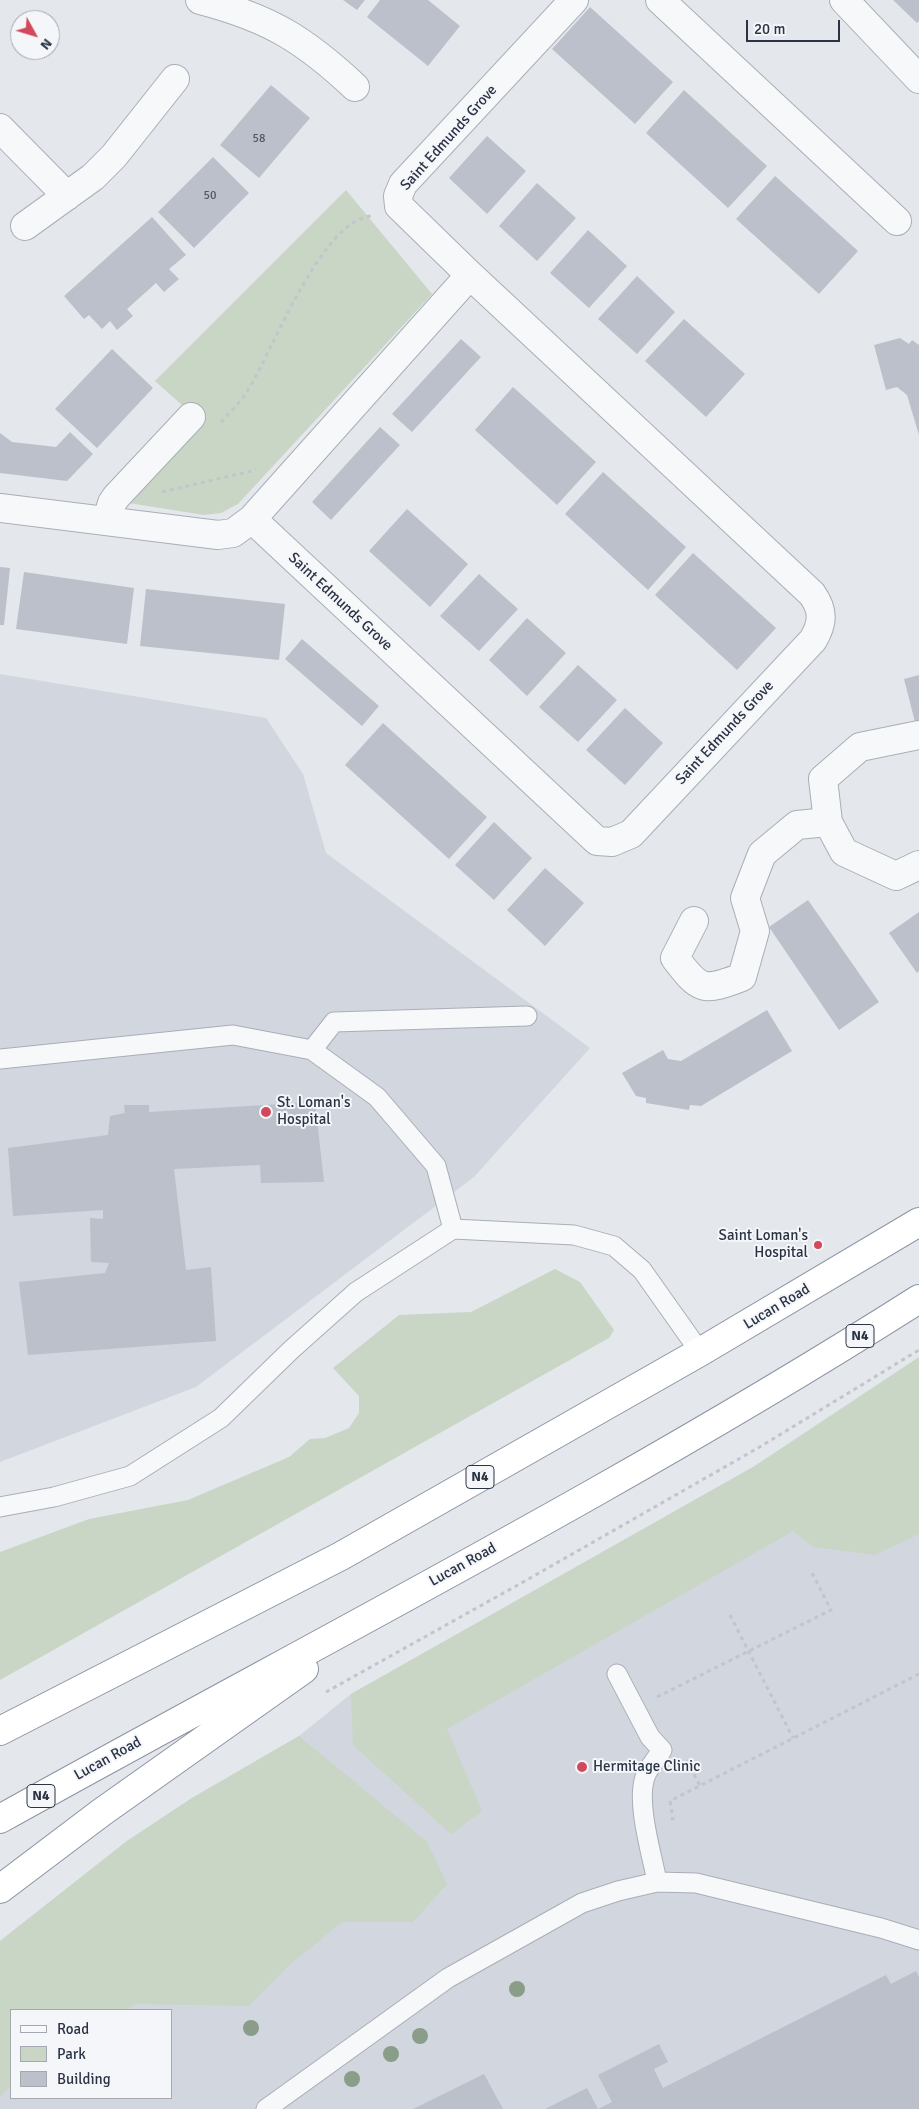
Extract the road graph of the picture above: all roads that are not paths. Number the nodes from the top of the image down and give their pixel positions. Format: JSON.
{"nodes":[{"id":1,"x":200,"y":0,"type":"edge"},
{"id":2,"x":574,"y":0,"type":"edge"},
{"id":3,"x":660,"y":0,"type":"edge"},
{"id":4,"x":844,"y":0,"type":"edge"},
{"id":5,"x":175,"y":79,"type":"dead end"},
{"id":6,"x":919,"y":79,"type":"edge"},
{"id":7,"x":355,"y":87,"type":"dead end"},
{"id":8,"x":0,"y":128,"type":"edge"},
{"id":9,"x":67,"y":196,"type":"junction"},
{"id":10,"x":897,"y":221,"type":"dead end"},
{"id":11,"x":25,"y":226,"type":"dead end"},
{"id":12,"x":470,"y":274,"type":"junction"},
{"id":13,"x":192,"y":417,"type":"dead end"},
{"id":14,"x":0,"y":508,"type":"edge"},
{"id":15,"x":252,"y":519,"type":"junction"},
{"id":16,"x":108,"y":520,"type":"junction"},
{"id":17,"x":919,"y":735,"type":"edge"},
{"id":18,"x":828,"y":822,"type":"junction"},
{"id":19,"x":919,"y":865,"type":"edge"},
{"id":20,"x":694,"y":921,"type":"dead end"},
{"id":21,"x":527,"y":1016,"type":"dead end"},
{"id":22,"x":312,"y":1050,"type":"junction"},
{"id":23,"x":0,"y":1059,"type":"edge"},
{"id":24,"x":919,"y":1222,"type":"edge"},
{"id":25,"x":453,"y":1229,"type":"junction"},
{"id":26,"x":919,"y":1299,"type":"edge"},
{"id":27,"x":700,"y":1352,"type":"junction"},
{"id":28,"x":0,"y":1506,"type":"edge"},
{"id":29,"x":410,"y":1595,"type":"junction"},
{"id":30,"x":617,"y":1674,"type":"dead end"},
{"id":31,"x":0,"y":1731,"type":"edge"},
{"id":32,"x":0,"y":1819,"type":"edge"},
{"id":33,"x":657,"y":1882,"type":"junction"},
{"id":34,"x":0,"y":1888,"type":"edge"},
{"id":35,"x":919,"y":1940,"type":"edge"},
{"id":36,"x":266,"y":2109,"type":"edge"}],
"edges":[{"from":1,"to":7,"type":"street"},
{"from":2,"to":12,"type":"street","name":"Saint Edmunds Grove"},
{"from":3,"to":10,"type":"street"},
{"from":4,"to":6,"type":"street"},
{"from":5,"to":9,"type":"street"},
{"from":8,"to":9,"type":"street"},
{"from":9,"to":11,"type":"street"},
{"from":12,"to":15,"type":"street"},
{"from":12,"to":15,"type":"street","name":"Saint Edmunds Grove"},
{"from":13,"to":16,"type":"street"},
{"from":14,"to":16,"type":"street"},
{"from":15,"to":16,"type":"street"},
{"from":17,"to":18,"type":"street"},
{"from":18,"to":19,"type":"street"},
{"from":18,"to":20,"type":"street"},
{"from":21,"to":22,"type":"lane"},
{"from":22,"to":23,"type":"lane"},
{"from":22,"to":25,"type":"lane"},
{"from":24,"to":27,"type":"highway","name":"Lucan Road","number":"N4"},
{"from":25,"to":27,"type":"lane"},
{"from":25,"to":28,"type":"lane"},
{"from":26,"to":29,"type":"highway","name":"Lucan Road","number":"N4"},
{"from":27,"to":31,"type":"highway","name":"Lucan Road","number":"N4"},
{"from":29,"to":32,"type":"highway","name":"Lucan Road","number":"N4"},
{"from":29,"to":34,"type":"highway"},
{"from":30,"to":33,"type":"lane"},
{"from":33,"to":35,"type":"lane"},
{"from":33,"to":36,"type":"lane"}]}
